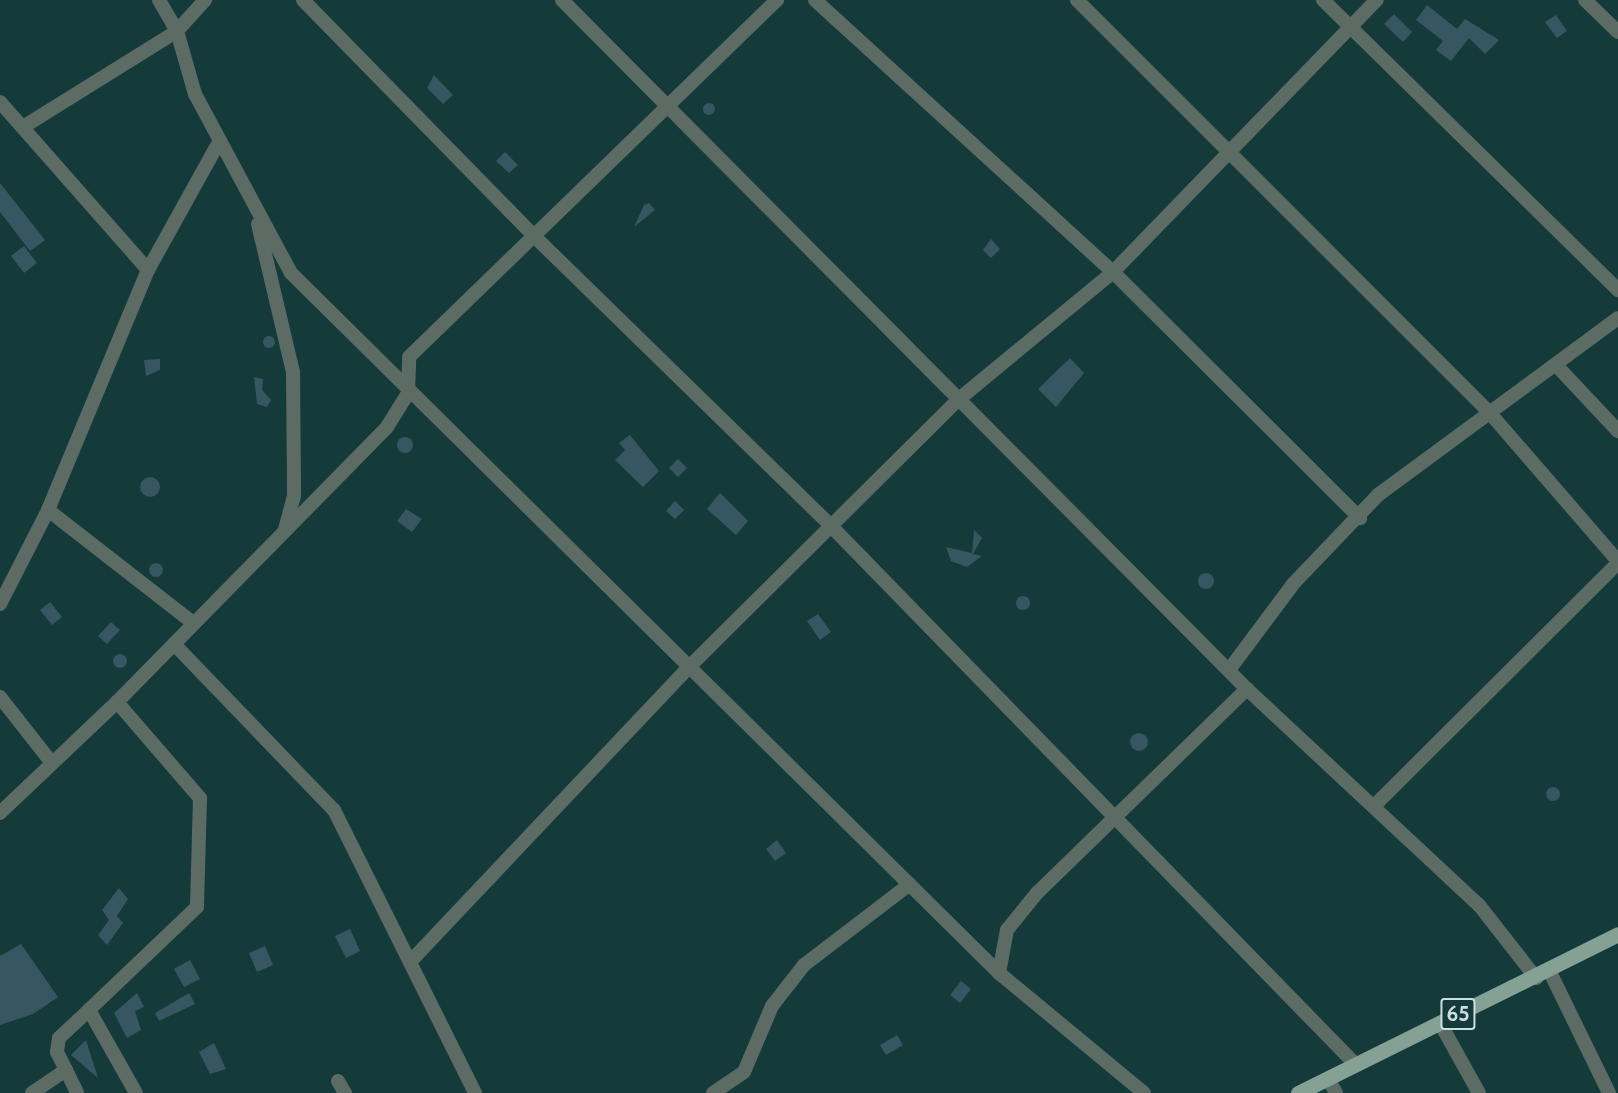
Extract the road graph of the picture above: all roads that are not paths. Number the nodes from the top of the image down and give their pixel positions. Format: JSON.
{"nodes":[{"id":1,"x":159,"y":0,"type":"edge"},
{"id":2,"x":205,"y":0,"type":"edge"},
{"id":3,"x":303,"y":0,"type":"edge"},
{"id":4,"x":561,"y":0,"type":"edge"},
{"id":5,"x":777,"y":0,"type":"edge"},
{"id":6,"x":815,"y":0,"type":"edge"},
{"id":7,"x":1077,"y":0,"type":"edge"},
{"id":8,"x":1323,"y":0,"type":"edge"},
{"id":9,"x":1377,"y":0,"type":"edge"},
{"id":10,"x":1585,"y":0,"type":"edge"},
{"id":11,"x":1350,"y":26,"type":"junction"},
{"id":12,"x":177,"y":31,"type":"junction"},
{"id":13,"x":1618,"y":32,"type":"edge"},
{"id":14,"x":0,"y":102,"type":"edge"},
{"id":15,"x":667,"y":107,"type":"junction"},
{"id":16,"x":23,"y":127,"type":"junction"},
{"id":17,"x":219,"y":141,"type":"junction"},
{"id":18,"x":1231,"y":152,"type":"junction"},
{"id":19,"x":255,"y":213,"type":"junction"},
{"id":20,"x":534,"y":236,"type":"junction"},
{"id":21,"x":148,"y":270,"type":"junction"},
{"id":22,"x":1113,"y":272,"type":"junction"},
{"id":23,"x":1618,"y":290,"type":"edge"},
{"id":24,"x":1618,"y":318,"type":"edge"},
{"id":25,"x":1556,"y":365,"type":"junction"},
{"id":26,"x":408,"y":393,"type":"junction"},
{"id":27,"x":959,"y":399,"type":"junction"},
{"id":28,"x":1488,"y":411,"type":"junction"},
{"id":29,"x":1618,"y":431,"type":"edge"},
{"id":30,"x":48,"y":510,"type":"junction"},
{"id":31,"x":1360,"y":518,"type":"junction"},
{"id":32,"x":831,"y":526,"type":"junction"},
{"id":33,"x":284,"y":532,"type":"junction"},
{"id":34,"x":1618,"y":562,"type":"edge"},
{"id":35,"x":0,"y":604,"type":"edge"},
{"id":36,"x":193,"y":623,"type":"junction"},
{"id":37,"x":174,"y":644,"type":"junction"},
{"id":38,"x":691,"y":665,"type":"junction"},
{"id":39,"x":1229,"y":670,"type":"junction"},
{"id":40,"x":1247,"y":689,"type":"junction"},
{"id":41,"x":0,"y":697,"type":"edge"},
{"id":42,"x":117,"y":702,"type":"junction"},
{"id":43,"x":52,"y":763,"type":"junction"},
{"id":44,"x":1376,"y":804,"type":"junction"},
{"id":45,"x":0,"y":813,"type":"edge"},
{"id":46,"x":1117,"y":818,"type":"junction"},
{"id":47,"x":910,"y":884,"type":"junction"},
{"id":48,"x":1618,"y":934,"type":"edge"},
{"id":49,"x":410,"y":962,"type":"junction"},
{"id":50,"x":1549,"y":970,"type":"junction"},
{"id":51,"x":999,"y":973,"type":"junction"},
{"id":52,"x":1536,"y":978,"type":"junction"},
{"id":53,"x":88,"y":1010,"type":"junction"},
{"id":54,"x":1440,"y":1023,"type":"junction"},
{"id":55,"x":1356,"y":1065,"type":"junction"},
{"id":56,"x":66,"y":1070,"type":"junction"},
{"id":57,"x":1328,"y":1079,"type":"junction"},
{"id":58,"x":32,"y":1093,"type":"edge"},
{"id":59,"x":77,"y":1093,"type":"edge"},
{"id":60,"x":136,"y":1093,"type":"edge"},
{"id":61,"x":475,"y":1093,"type":"edge"},
{"id":62,"x":713,"y":1093,"type":"edge"},
{"id":63,"x":1144,"y":1093,"type":"edge"},
{"id":64,"x":1298,"y":1093,"type":"edge"},
{"id":65,"x":1336,"y":1093,"type":"edge"},
{"id":66,"x":1479,"y":1093,"type":"edge"},
{"id":67,"x":1609,"y":1093,"type":"edge"}],
"edges":[{"from":1,"to":12,"type":"street"},
{"from":2,"to":12,"type":"street"},
{"from":3,"to":20,"type":"street"},
{"from":4,"to":15,"type":"street"},
{"from":5,"to":15,"type":"street"},
{"from":6,"to":22,"type":"street"},
{"from":7,"to":18,"type":"street"},
{"from":8,"to":11,"type":"street"},
{"from":9,"to":11,"type":"street"},
{"from":10,"to":13,"type":"street"},
{"from":11,"to":18,"type":"street"},
{"from":11,"to":23,"type":"street"},
{"from":12,"to":16,"type":"street"},
{"from":12,"to":17,"type":"street"},
{"from":14,"to":16,"type":"street"},
{"from":15,"to":20,"type":"street"},
{"from":15,"to":27,"type":"street"},
{"from":16,"to":21,"type":"street"},
{"from":17,"to":19,"type":"street"},
{"from":17,"to":21,"type":"street"},
{"from":18,"to":22,"type":"street"},
{"from":18,"to":28,"type":"street"},
{"from":19,"to":26,"type":"street"},
{"from":19,"to":33,"type":"street"},
{"from":20,"to":26,"type":"street"},
{"from":20,"to":32,"type":"street"},
{"from":21,"to":30,"type":"street"},
{"from":22,"to":27,"type":"street"},
{"from":22,"to":31,"type":"street"},
{"from":24,"to":25,"type":"street"},
{"from":25,"to":28,"type":"street"},
{"from":25,"to":29,"type":"street"},
{"from":26,"to":33,"type":"street"},
{"from":26,"to":38,"type":"street"},
{"from":27,"to":32,"type":"street"},
{"from":27,"to":39,"type":"street"},
{"from":28,"to":31,"type":"street"},
{"from":28,"to":34,"type":"street"},
{"from":30,"to":35,"type":"street"},
{"from":30,"to":36,"type":"street"},
{"from":31,"to":39,"type":"street"},
{"from":32,"to":38,"type":"street"},
{"from":32,"to":46,"type":"street"},
{"from":33,"to":36,"type":"street"},
{"from":34,"to":44,"type":"street"},
{"from":36,"to":37,"type":"street"},
{"from":37,"to":42,"type":"street"},
{"from":37,"to":49,"type":"street"},
{"from":38,"to":47,"type":"street"},
{"from":38,"to":49,"type":"street"},
{"from":39,"to":40,"type":"street"},
{"from":40,"to":44,"type":"street"},
{"from":40,"to":46,"type":"street"},
{"from":41,"to":43,"type":"street"},
{"from":42,"to":43,"type":"street"},
{"from":42,"to":53,"type":"street"},
{"from":43,"to":45,"type":"street"},
{"from":44,"to":52,"type":"street"},
{"from":46,"to":51,"type":"street"},
{"from":46,"to":55,"type":"street"},
{"from":47,"to":51,"type":"street"},
{"from":47,"to":62,"type":"street"},
{"from":48,"to":50,"type":"main road","number":"65"},
{"from":49,"to":61,"type":"street"},
{"from":50,"to":52,"type":"main road","number":"65"},
{"from":50,"to":67,"type":"street"},
{"from":51,"to":63,"type":"street"},
{"from":52,"to":54,"type":"main road","number":"65"},
{"from":53,"to":56,"type":"street"},
{"from":53,"to":60,"type":"street"},
{"from":54,"to":55,"type":"main road","number":"65"},
{"from":54,"to":66,"type":"street"},
{"from":55,"to":57,"type":"main road","number":"65"},
{"from":56,"to":58,"type":"street"},
{"from":56,"to":59,"type":"street"},
{"from":57,"to":64,"type":"main road","number":"65"},
{"from":57,"to":65,"type":"street"}]}
